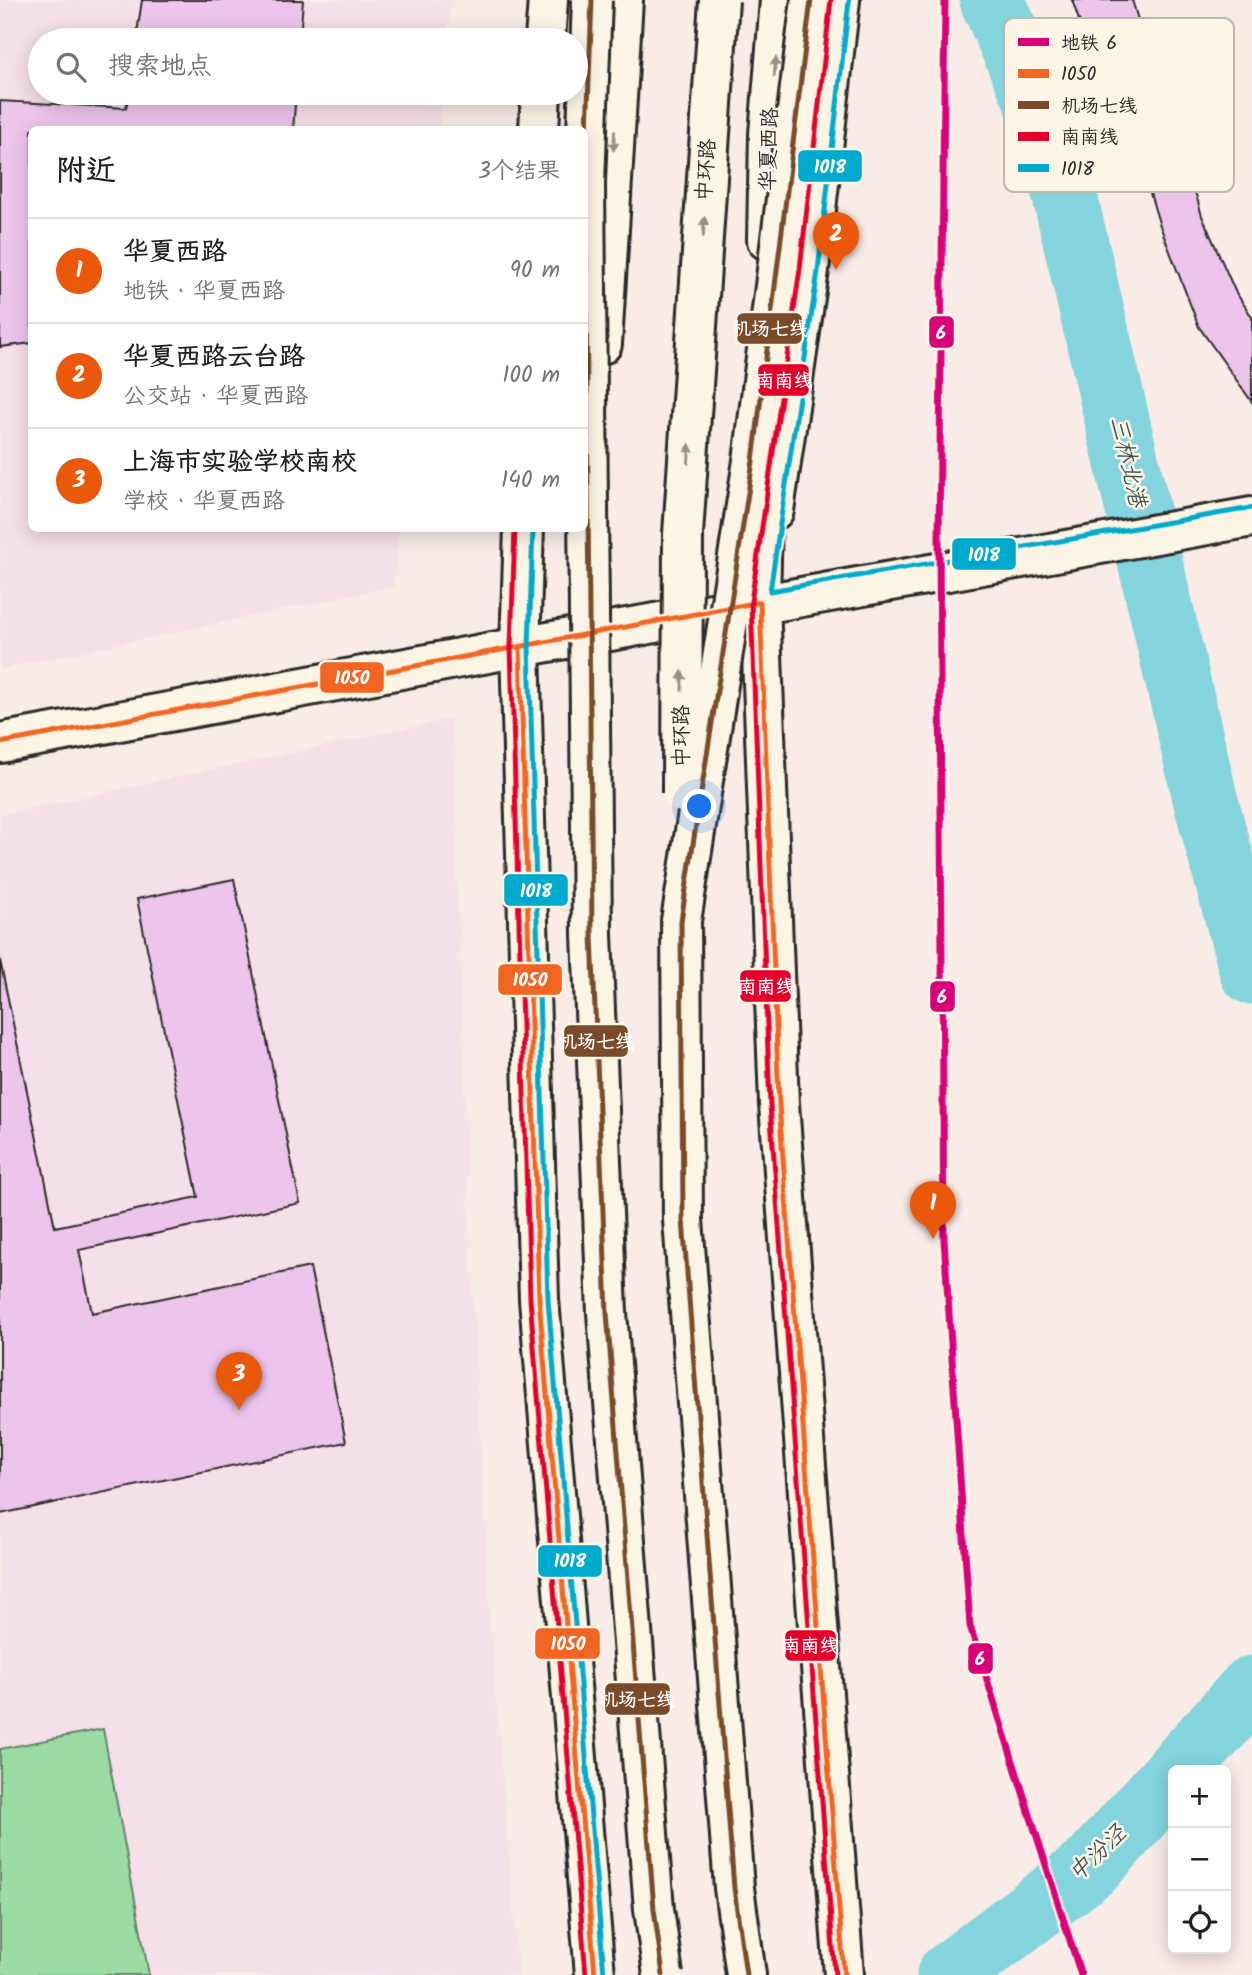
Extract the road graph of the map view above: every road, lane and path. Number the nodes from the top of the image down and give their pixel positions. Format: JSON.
{"nodes":[{"id":1,"x":548,"y":0,"type":"edge"},
{"id":2,"x":592,"y":0,"type":"edge"},
{"id":3,"x":601,"y":0,"type":"edge"},
{"id":4,"x":623,"y":0,"type":"edge"},
{"id":5,"x":719,"y":0,"type":"edge"},
{"id":6,"x":780,"y":0,"type":"edge"},
{"id":7,"x":811,"y":0,"type":"edge"},
{"id":8,"x":840,"y":0,"type":"edge"},
{"id":9,"x":546,"y":28,"type":"edge"},
{"id":10,"x":588,"y":92,"type":"edge"},
{"id":11,"x":587,"y":105,"type":"edge"},
{"id":12,"x":586,"y":126,"type":"edge"},
{"id":13,"x":588,"y":151,"type":"edge"},
{"id":14,"x":588,"y":483,"type":"edge"},
{"id":15,"x":1235,"y":520,"type":"edge"},
{"id":16,"x":524,"y":532,"type":"edge"},
{"id":17,"x":541,"y":532,"type":"edge"},
{"id":18,"x":589,"y":558,"type":"junction"},
{"id":19,"x":760,"y":603,"type":"junction"},
{"id":20,"x":520,"y":647,"type":"junction"},
{"id":21,"x":0,"y":743,"type":"edge"},
{"id":22,"x":681,"y":921,"type":"junction"},
{"id":23,"x":595,"y":1975,"type":"edge"},
{"id":24,"x":663,"y":1975,"type":"edge"},
{"id":25,"x":746,"y":1975,"type":"edge"},
{"id":26,"x":844,"y":1975,"type":"edge"}],
"edges":[{"from":1,"to":9,"type":"main road"},
{"from":2,"to":10,"type":"main road","bridge":true},
{"from":3,"to":13,"type":"main road"},
{"from":4,"to":18,"type":"main road","one_way":true,"bridge":true},
{"from":22,"to":5,"type":"main road","name":"中环路","one_way":true,"bridge":true},
{"from":19,"to":6,"type":"main road","name":"华夏西路","one_way":true},
{"from":7,"to":22,"type":"main road","bridge":true},
{"from":8,"to":19,"type":"main road"},
{"from":11,"to":12,"type":"main road","bridge":true},
{"from":14,"to":18,"type":"main road","bridge":true},
{"from":15,"to":19,"type":"main road"},
{"from":16,"to":20,"type":"main road"},
{"from":17,"to":20,"type":"main road"},
{"from":18,"to":24,"type":"main road","bridge":true},
{"from":19,"to":20,"type":"main road"},
{"from":19,"to":26,"type":"main road","name":"华夏西路"},
{"from":20,"to":21,"type":"main road"},
{"from":20,"to":23,"type":"main road"},
{"from":22,"to":25,"type":"main road","name":"中环路"}]}
